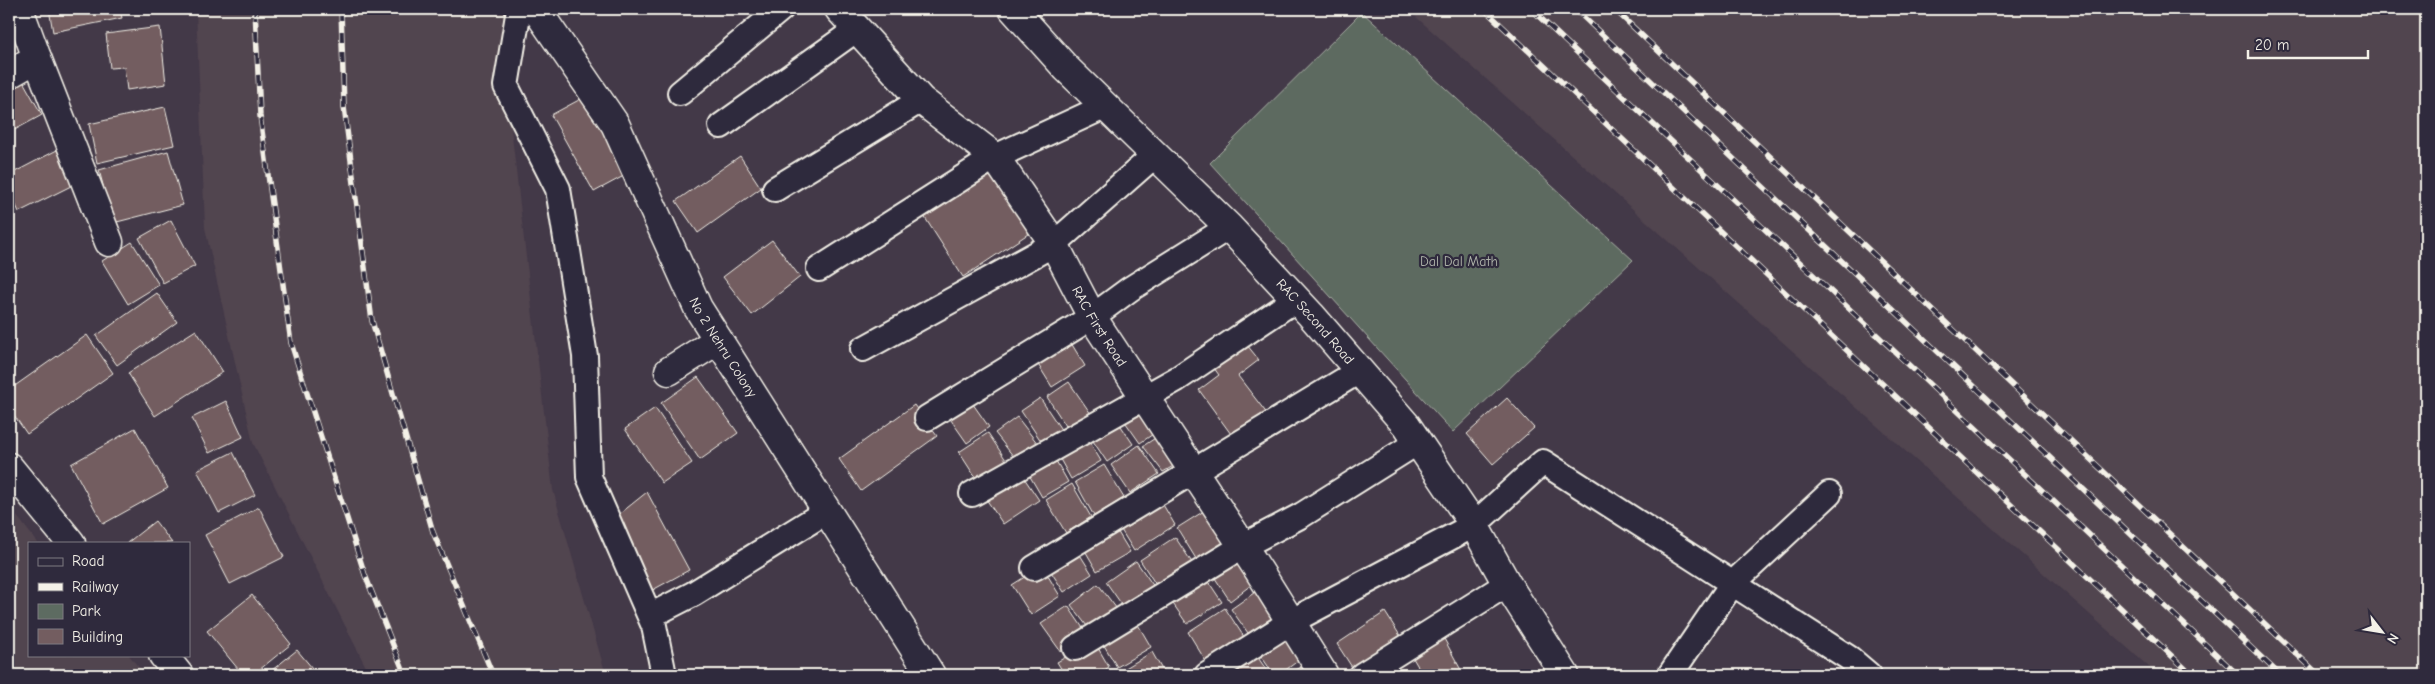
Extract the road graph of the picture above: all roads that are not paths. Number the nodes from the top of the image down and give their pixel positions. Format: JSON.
{"nodes":[{"id":1,"x":20,"y":9,"type":"edge"},
{"id":2,"x":519,"y":9,"type":"edge"},
{"id":3,"x":536,"y":9,"type":"edge"},
{"id":4,"x":781,"y":9,"type":"edge"},
{"id":5,"x":839,"y":9,"type":"edge"},
{"id":6,"x":1013,"y":9,"type":"edge"},
{"id":7,"x":857,"y":29,"type":"junction"},
{"id":8,"x":37,"y":58,"type":"junction"},
{"id":9,"x":9,"y":74,"type":"edge"},
{"id":10,"x":680,"y":94,"type":"dead end"},
{"id":11,"x":921,"y":100,"type":"junction"},
{"id":12,"x":1106,"y":106,"type":"junction"},
{"id":13,"x":722,"y":126,"type":"dead end"},
{"id":14,"x":1156,"y":154,"type":"junction"},
{"id":15,"x":995,"y":156,"type":"junction"},
{"id":16,"x":775,"y":189,"type":"dead end"},
{"id":17,"x":1229,"y":227,"type":"junction"},
{"id":18,"x":109,"y":242,"type":"dead end"},
{"id":19,"x":1054,"y":244,"type":"junction"},
{"id":20,"x":819,"y":269,"type":"dead end"},
{"id":21,"x":1296,"y":299,"type":"junction"},
{"id":22,"x":1092,"y":317,"type":"junction"},
{"id":23,"x":718,"y":340,"type":"junction"},
{"id":24,"x":863,"y":350,"type":"dead end"},
{"id":25,"x":669,"y":371,"type":"dead end"},
{"id":26,"x":1359,"y":371,"type":"junction"},
{"id":27,"x":1145,"y":396,"type":"junction"},
{"id":28,"x":927,"y":418,"type":"dead end"},
{"id":29,"x":1418,"y":442,"type":"junction"},
{"id":30,"x":9,"y":467,"type":"edge"},
{"id":31,"x":1194,"y":471,"type":"junction"},
{"id":32,"x":972,"y":494,"type":"dead end"},
{"id":33,"x":1829,"y":494,"type":"dead end"},
{"id":34,"x":827,"y":511,"type":"junction"},
{"id":35,"x":1474,"y":524,"type":"junction"},
{"id":36,"x":70,"y":542,"type":"edge"},
{"id":37,"x":1243,"y":546,"type":"junction"},
{"id":38,"x":1034,"y":568,"type":"dead end"},
{"id":39,"x":1507,"y":584,"type":"junction"},
{"id":40,"x":1732,"y":584,"type":"junction"},
{"id":41,"x":650,"y":616,"type":"junction"},
{"id":42,"x":1292,"y":621,"type":"junction"},
{"id":43,"x":1075,"y":648,"type":"dead end"},
{"id":44,"x":164,"y":656,"type":"edge"},
{"id":45,"x":1560,"y":673,"type":"edge"},
{"id":46,"x":179,"y":675,"type":"edge"},
{"id":47,"x":664,"y":675,"type":"edge"},
{"id":48,"x":931,"y":675,"type":"edge"},
{"id":49,"x":1207,"y":675,"type":"edge"},
{"id":50,"x":1324,"y":675,"type":"edge"},
{"id":51,"x":1362,"y":675,"type":"edge"},
{"id":52,"x":1670,"y":675,"type":"edge"},
{"id":53,"x":1869,"y":675,"type":"edge"}],
"edges":[{"from":1,"to":8,"type":"street"},
{"from":2,"to":41,"type":"lane"},
{"from":3,"to":23,"type":"street","name":"No 2 Nehru Colony"},
{"from":4,"to":10,"type":"lane"},
{"from":5,"to":7,"type":"street","name":"RAC First Road"},
{"from":6,"to":12,"type":"street","name":"RAC Second Road"},
{"from":7,"to":11,"type":"street","name":"RAC First Road"},
{"from":7,"to":13,"type":"lane"},
{"from":8,"to":9,"type":"street"},
{"from":8,"to":18,"type":"street"},
{"from":11,"to":15,"type":"street","name":"RAC First Road"},
{"from":11,"to":16,"type":"lane"},
{"from":12,"to":14,"type":"street","name":"RAC Second Road"},
{"from":12,"to":15,"type":"lane"},
{"from":14,"to":17,"type":"street","name":"RAC Second Road"},
{"from":14,"to":19,"type":"lane"},
{"from":15,"to":19,"type":"street","name":"RAC First Road"},
{"from":15,"to":20,"type":"lane"},
{"from":17,"to":21,"type":"street","name":"RAC Second Road"},
{"from":17,"to":22,"type":"lane"},
{"from":19,"to":22,"type":"street","name":"RAC First Road"},
{"from":19,"to":24,"type":"lane"},
{"from":21,"to":26,"type":"street","name":"RAC Second Road"},
{"from":21,"to":27,"type":"lane"},
{"from":22,"to":27,"type":"street","name":"RAC First Road"},
{"from":22,"to":28,"type":"lane"},
{"from":23,"to":25,"type":"street"},
{"from":23,"to":34,"type":"street","name":"No 2 Nehru Colony"},
{"from":26,"to":29,"type":"street","name":"RAC Second Road"},
{"from":26,"to":31,"type":"lane"},
{"from":27,"to":31,"type":"street","name":"RAC First Road"},
{"from":27,"to":32,"type":"lane"},
{"from":29,"to":35,"type":"street","name":"RAC Second Road"},
{"from":29,"to":37,"type":"lane"},
{"from":30,"to":36,"type":"street"},
{"from":31,"to":37,"type":"street","name":"RAC First Road"},
{"from":31,"to":38,"type":"lane"},
{"from":33,"to":40,"type":"lane"},
{"from":34,"to":41,"type":"lane"},
{"from":34,"to":48,"type":"street","name":"No 2 Nehru Colony"},
{"from":35,"to":39,"type":"street","name":"RAC Second Road"},
{"from":35,"to":40,"type":"lane"},
{"from":35,"to":42,"type":"lane"},
{"from":37,"to":42,"type":"street","name":"RAC First Road"},
{"from":37,"to":43,"type":"lane"},
{"from":39,"to":45,"type":"street","name":"RAC Second Road"},
{"from":39,"to":51,"type":"lane"},
{"from":40,"to":52,"type":"lane"},
{"from":40,"to":53,"type":"lane"},
{"from":41,"to":47,"type":"lane"},
{"from":42,"to":49,"type":"lane"},
{"from":42,"to":50,"type":"street","name":"RAC First Road"},
{"from":44,"to":46,"type":"street"}]}
